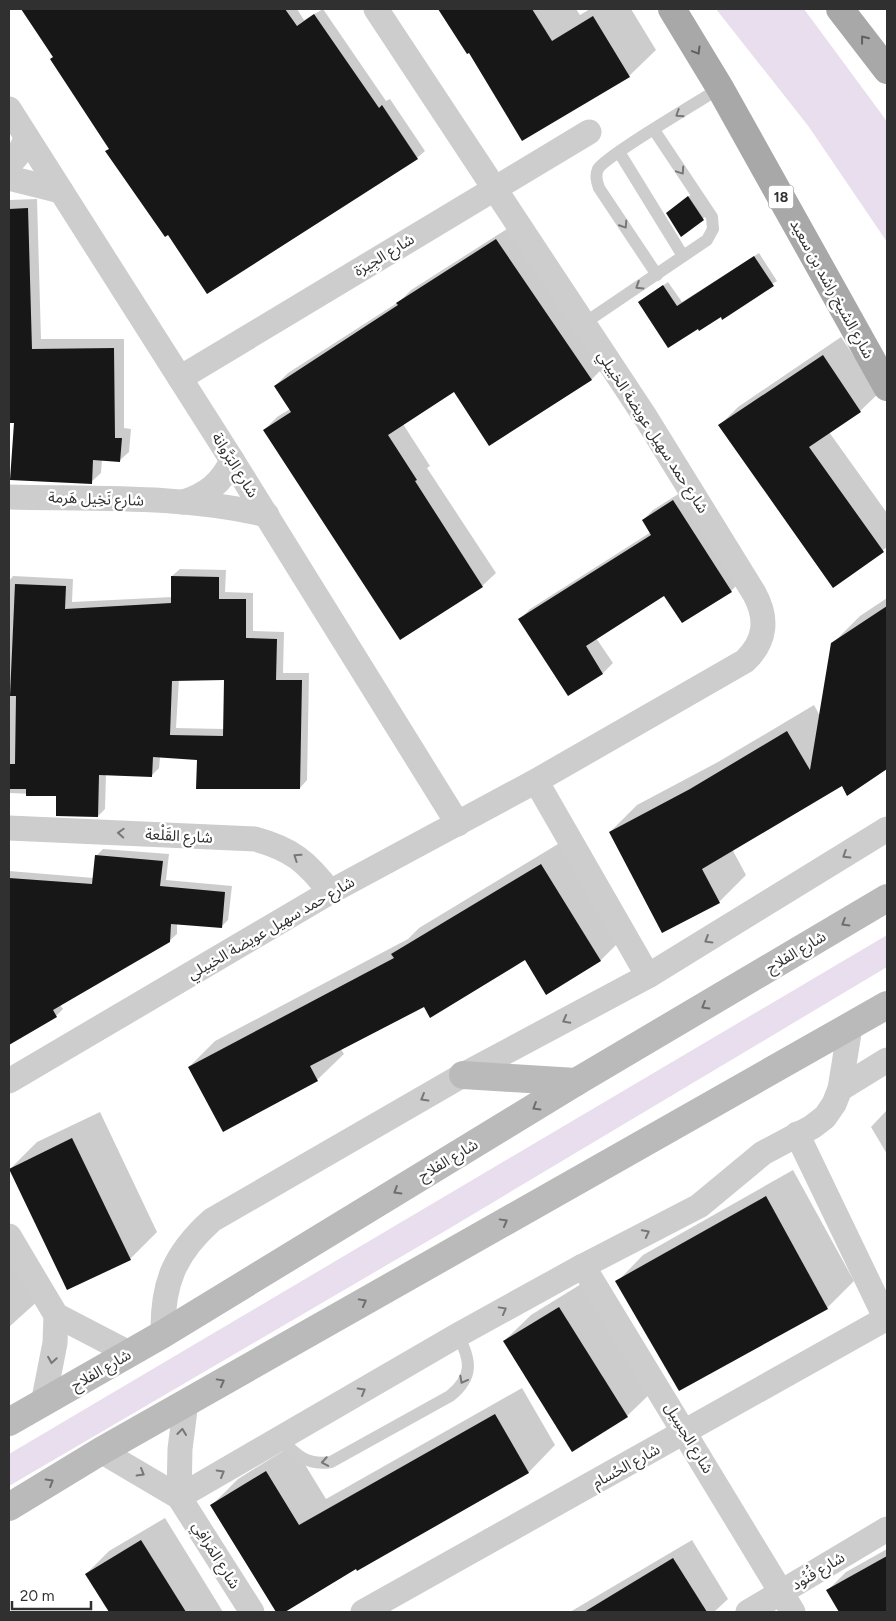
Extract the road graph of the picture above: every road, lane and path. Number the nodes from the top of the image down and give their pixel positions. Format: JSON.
{"nodes":[{"id":1,"x":376,"y":9,"type":"edge"},
{"id":2,"x":672,"y":9,"type":"edge"},
{"id":3,"x":840,"y":9,"type":"edge"},
{"id":4,"x":887,"y":70,"type":"edge"},
{"id":5,"x":720,"y":88,"type":"junction"},
{"id":6,"x":9,"y":109,"type":"edge"},
{"id":7,"x":654,"y":130,"type":"junction"},
{"id":8,"x":589,"y":132,"type":"dead end"},
{"id":9,"x":27,"y":138,"type":"junction"},
{"id":10,"x":619,"y":152,"type":"junction"},
{"id":11,"x":9,"y":165,"type":"edge"},
{"id":12,"x":9,"y":178,"type":"edge"},
{"id":13,"x":493,"y":189,"type":"junction"},
{"id":14,"x":61,"y":191,"type":"junction"},
{"id":15,"x":683,"y":256,"type":"junction"},
{"id":16,"x":657,"y":274,"type":"junction"},
{"id":17,"x":583,"y":324,"type":"junction"},
{"id":18,"x":180,"y":378,"type":"junction"},
{"id":19,"x":887,"y":388,"type":"edge"},
{"id":20,"x":232,"y":460,"type":"junction"},
{"id":21,"x":9,"y":497,"type":"edge"},
{"id":22,"x":182,"y":502,"type":"junction"},
{"id":23,"x":267,"y":515,"type":"junction"},
{"id":24,"x":536,"y":781,"type":"junction"},
{"id":25,"x":458,"y":824,"type":"junction"},
{"id":26,"x":9,"y":828,"type":"edge"},
{"id":27,"x":887,"y":828,"type":"edge"},
{"id":28,"x":330,"y":892,"type":"junction"},
{"id":29,"x":887,"y":898,"type":"edge"},
{"id":30,"x":648,"y":976,"type":"junction"},
{"id":31,"x":887,"y":1005,"type":"edge"},
{"id":32,"x":850,"y":1027,"type":"junction"},
{"id":33,"x":887,"y":1060,"type":"edge"},
{"id":34,"x":463,"y":1075,"type":"junction"},
{"id":35,"x":9,"y":1081,"type":"edge"},
{"id":36,"x":576,"y":1082,"type":"junction"},
{"id":37,"x":840,"y":1089,"type":"junction"},
{"id":38,"x":797,"y":1134,"type":"junction"},
{"id":39,"x":9,"y":1236,"type":"edge"},
{"id":40,"x":584,"y":1266,"type":"junction"},
{"id":41,"x":56,"y":1315,"type":"junction"},
{"id":42,"x":887,"y":1318,"type":"edge"},
{"id":43,"x":163,"y":1334,"type":"junction"},
{"id":44,"x":458,"y":1335,"type":"junction"},
{"id":45,"x":129,"y":1353,"type":"junction"},
{"id":46,"x":186,"y":1402,"type":"junction"},
{"id":47,"x":43,"y":1404,"type":"junction"},
{"id":48,"x":9,"y":1422,"type":"edge"},
{"id":49,"x":686,"y":1432,"type":"junction"},
{"id":50,"x":280,"y":1438,"type":"junction"},
{"id":51,"x":101,"y":1450,"type":"junction"},
{"id":52,"x":179,"y":1497,"type":"junction"},
{"id":53,"x":9,"y":1507,"type":"edge"},
{"id":54,"x":887,"y":1529,"type":"edge"},
{"id":55,"x":787,"y":1603,"type":"edge"},
{"id":56,"x":252,"y":1612,"type":"edge"},
{"id":57,"x":363,"y":1612,"type":"edge"},
{"id":58,"x":748,"y":1612,"type":"edge"}],
"edges":[{"from":1,"to":13,"type":"street","name":"شارع حمد سهيل عويضة الخييلي"},
{"from":2,"to":5,"type":"main road","name":"شارع الشيخ راشد بن سعيد","number":"18","one_way":true},
{"from":4,"to":3,"type":"main road","one_way":true},
{"from":5,"to":7,"type":"lane","one_way":true},
{"from":5,"to":19,"type":"main road","name":"شارع الشيخ راشد بن سعيد","number":"18"},
{"from":6,"to":9,"type":"street","name":"شارع البَرَّوانة"},
{"from":7,"to":10,"type":"lane"},
{"from":7,"to":15,"type":"lane","one_way":true},
{"from":8,"to":13,"type":"street","name":"شارع الجِيرَة"},
{"from":9,"to":11,"type":"street"},
{"from":9,"to":14,"type":"street","name":"شارع البَرَّوانة"},
{"from":10,"to":15,"type":"lane"},
{"from":10,"to":16,"type":"lane","one_way":true},
{"from":12,"to":14,"type":"street"},
{"from":13,"to":17,"type":"street","name":"شارع حمد سهيل عويضة الخييلي"},
{"from":13,"to":18,"type":"street","name":"شارع الجِيرَة"},
{"from":14,"to":18,"type":"street","name":"شارع البَرَّوانة"},
{"from":15,"to":16,"type":"lane"},
{"from":16,"to":17,"type":"lane","one_way":true},
{"from":17,"to":24,"type":"street","name":"شارع حمد سهيل عويضة الخييلي"},
{"from":18,"to":20,"type":"street","name":"شارع البَرَّوانة"},
{"from":20,"to":22,"type":"street","name":"شارع نَخِيل هَرمة"},
{"from":20,"to":23,"type":"street","name":"شارع البَرَّوانة"},
{"from":21,"to":22,"type":"street","name":"شارع نَخِيل هَرمة"},
{"from":22,"to":23,"type":"street","name":"شارع نَخِيل هَرمة"},
{"from":23,"to":25,"type":"street","name":"شارع البَرَّوانة"},
{"from":24,"to":25,"type":"street","name":"شارع حمد سهيل عويضة الخييلي"},
{"from":24,"to":30,"type":"street"},
{"from":25,"to":28,"type":"street","name":"شارع حمد سهيل عويضة الخييلي"},
{"from":28,"to":26,"type":"street","name":"شارع القَلْعة","one_way":true},
{"from":27,"to":30,"type":"street","one_way":true},
{"from":28,"to":35,"type":"street","name":"شارع حمد سهيل عويضة الخييلي"},
{"from":29,"to":36,"type":"main road","name":"شارع الفلاح","one_way":true},
{"from":30,"to":34,"type":"street","one_way":true},
{"from":31,"to":32,"type":"main road"},
{"from":32,"to":37,"type":"street"},
{"from":46,"to":32,"type":"main road","one_way":true},
{"from":33,"to":37,"type":"street"},
{"from":34,"to":36,"type":"main road"},
{"from":34,"to":43,"type":"street","one_way":true},
{"from":36,"to":43,"type":"main road","name":"شارع الفلاح","one_way":true},
{"from":37,"to":38,"type":"street"},
{"from":40,"to":38,"type":"street","one_way":true},
{"from":38,"to":42,"type":"street"},
{"from":39,"to":41,"type":"street"},
{"from":44,"to":40,"type":"street","one_way":true},
{"from":40,"to":49,"type":"street","name":"شارع الحِسِيل"},
{"from":41,"to":45,"type":"street"},
{"from":41,"to":47,"type":"street","one_way":true},
{"from":42,"to":49,"type":"street","name":"شارع الحُسام"},
{"from":43,"to":45,"type":"main road","name":"شارع الفلاح"},
{"from":50,"to":44,"type":"street","one_way":true},
{"from":44,"to":50,"type":"lane","one_way":true},
{"from":45,"to":47,"type":"main road","name":"شارع الفلاح"},
{"from":46,"to":51,"type":"main road"},
{"from":52,"to":46,"type":"street","one_way":true},
{"from":47,"to":48,"type":"main road","name":"شارع الفلاح"},
{"from":49,"to":55,"type":"street","name":"شارع الحِسِيل"},
{"from":49,"to":57,"type":"street","name":"شارع الحُسام"},
{"from":52,"to":50,"type":"street","one_way":true},
{"from":51,"to":52,"type":"street","name":"شارع المَرافِي","one_way":true},
{"from":53,"to":51,"type":"main road","one_way":true},
{"from":52,"to":56,"type":"street","name":"شارع المَرافِي"},
{"from":54,"to":55,"type":"street","name":"شارع فُنُود"},
{"from":55,"to":58,"type":"street","name":"شارع فُنُود"}]}
